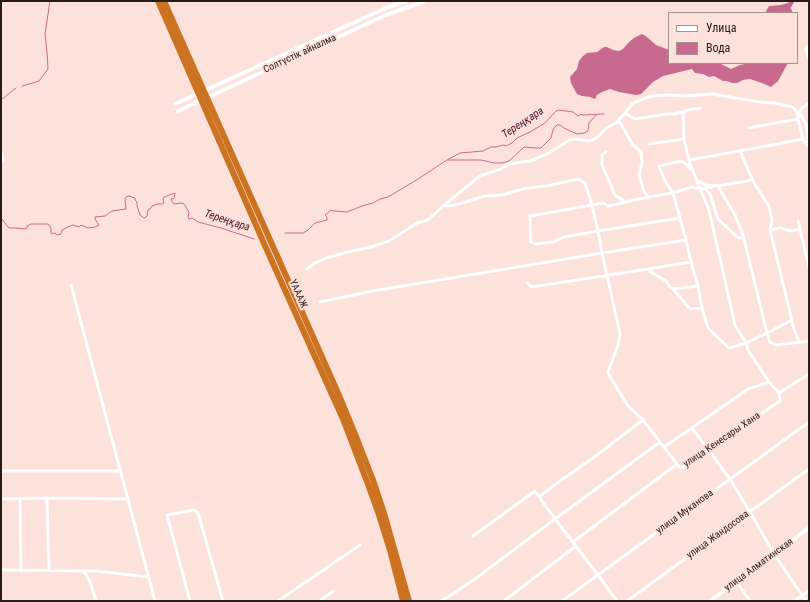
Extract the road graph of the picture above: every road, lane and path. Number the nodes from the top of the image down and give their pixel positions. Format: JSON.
{"nodes":[{"id":1,"x":158,"y":1,"type":"edge"},
{"id":2,"x":164,"y":1,"type":"edge"},
{"id":3,"x":406,"y":1,"type":"edge"},
{"id":4,"x":424,"y":1,"type":"edge"},
{"id":5,"x":809,"y":45,"type":"edge"},
{"id":6,"x":809,"y":58,"type":"edge"},
{"id":7,"x":242,"y":74,"type":"junction"},
{"id":8,"x":245,"y":80,"type":"junction"},
{"id":9,"x":809,"y":103,"type":"edge"},
{"id":10,"x":175,"y":104,"type":"dead end"},
{"id":11,"x":700,"y":108,"type":"dead end"},
{"id":12,"x":178,"y":111,"type":"dead end"},
{"id":13,"x":683,"y":111,"type":"junction"},
{"id":14,"x":799,"y":112,"type":"junction"},
{"id":15,"x":625,"y":113,"type":"junction"},
{"id":16,"x":798,"y":119,"type":"junction"},
{"id":17,"x":619,"y":121,"type":"junction"},
{"id":18,"x":749,"y":128,"type":"dead end"},
{"id":19,"x":684,"y":139,"type":"junction"},
{"id":20,"x":803,"y":139,"type":"junction"},
{"id":21,"x":649,"y":144,"type":"dead end"},
{"id":22,"x":809,"y":147,"type":"edge"},
{"id":23,"x":740,"y":151,"type":"junction"},
{"id":24,"x":606,"y":152,"type":"dead end"},
{"id":25,"x":1,"y":153,"type":"edge"},
{"id":26,"x":689,"y":160,"type":"junction"},
{"id":27,"x":1,"y":162,"type":"edge"},
{"id":28,"x":693,"y":172,"type":"junction"},
{"id":29,"x":696,"y":180,"type":"junction"},
{"id":30,"x":753,"y":180,"type":"junction"},
{"id":31,"x":718,"y":186,"type":"junction"},
{"id":32,"x":703,"y":189,"type":"junction"},
{"id":33,"x":673,"y":194,"type":"junction"},
{"id":34,"x":649,"y":197,"type":"junction"},
{"id":35,"x":625,"y":202,"type":"junction"},
{"id":36,"x":592,"y":205,"type":"junction"},
{"id":37,"x":443,"y":206,"type":"junction"},
{"id":38,"x":680,"y":218,"type":"junction"},
{"id":39,"x":798,"y":221,"type":"dead end"},
{"id":40,"x":800,"y":229,"type":"junction"},
{"id":41,"x":770,"y":230,"type":"junction"},
{"id":42,"x":263,"y":231,"type":"junction"},
{"id":43,"x":598,"y":231,"type":"junction"},
{"id":44,"x":743,"y":238,"type":"junction"},
{"id":45,"x":686,"y":240,"type":"junction"},
{"id":46,"x":269,"y":246,"type":"junction"},
{"id":47,"x":602,"y":253,"type":"junction"},
{"id":48,"x":691,"y":262,"type":"junction"},
{"id":49,"x":809,"y":267,"type":"edge"},
{"id":50,"x":307,"y":269,"type":"dead end"},
{"id":51,"x":648,"y":269,"type":"junction"},
{"id":52,"x":607,"y":275,"type":"junction"},
{"id":53,"x":528,"y":283,"type":"dead end"},
{"id":54,"x":71,"y":285,"type":"dead end"},
{"id":55,"x":698,"y":286,"type":"junction"},
{"id":56,"x":673,"y":289,"type":"junction"},
{"id":57,"x":320,"y":302,"type":"dead end"},
{"id":58,"x":702,"y":308,"type":"junction"},
{"id":59,"x":792,"y":320,"type":"junction"},
{"id":60,"x":767,"y":332,"type":"junction"},
{"id":61,"x":809,"y":341,"type":"edge"},
{"id":62,"x":799,"y":342,"type":"junction"},
{"id":63,"x":746,"y":343,"type":"junction"},
{"id":64,"x":809,"y":374,"type":"edge"},
{"id":65,"x":769,"y":382,"type":"junction"},
{"id":66,"x":779,"y":392,"type":"junction"},
{"id":67,"x":643,"y":420,"type":"junction"},
{"id":68,"x":809,"y":422,"type":"edge"},
{"id":69,"x":692,"y":428,"type":"junction"},
{"id":70,"x":660,"y":442,"type":"junction"},
{"id":71,"x":664,"y":447,"type":"junction"},
{"id":72,"x":708,"y":450,"type":"junction"},
{"id":73,"x":677,"y":464,"type":"junction"},
{"id":74,"x":809,"y":469,"type":"edge"},
{"id":75,"x":1,"y":471,"type":"edge"},
{"id":76,"x":120,"y":471,"type":"junction"},
{"id":77,"x":730,"y":479,"type":"junction"},
{"id":78,"x":539,"y":497,"type":"junction"},
{"id":79,"x":47,"y":498,"type":"junction"},
{"id":80,"x":1,"y":499,"type":"edge"},
{"id":81,"x":20,"y":499,"type":"junction"},
{"id":82,"x":127,"y":499,"type":"junction"},
{"id":83,"x":750,"y":512,"type":"junction"},
{"id":84,"x":555,"y":519,"type":"junction"},
{"id":85,"x":809,"y":528,"type":"edge"},
{"id":86,"x":473,"y":536,"type":"dead end"},
{"id":87,"x":573,"y":542,"type":"junction"},
{"id":88,"x":360,"y":545,"type":"dead end"},
{"id":89,"x":576,"y":546,"type":"junction"},
{"id":90,"x":774,"y":554,"type":"junction"},
{"id":91,"x":1,"y":570,"type":"edge"},
{"id":92,"x":49,"y":570,"type":"junction"},
{"id":93,"x":21,"y":571,"type":"junction"},
{"id":94,"x":84,"y":571,"type":"junction"},
{"id":95,"x":598,"y":575,"type":"junction"},
{"id":96,"x":148,"y":576,"type":"junction"},
{"id":97,"x":736,"y":581,"type":"junction"},
{"id":98,"x":809,"y":591,"type":"edge"},
{"id":99,"x":333,"y":592,"type":"dead end"},
{"id":100,"x":802,"y":595,"type":"junction"},
{"id":101,"x":448,"y":596,"type":"junction"},
{"id":102,"x":96,"y":601,"type":"edge"},
{"id":103,"x":155,"y":601,"type":"edge"},
{"id":104,"x":190,"y":601,"type":"edge"},
{"id":105,"x":223,"y":601,"type":"edge"},
{"id":106,"x":278,"y":601,"type":"edge"},
{"id":107,"x":320,"y":601,"type":"edge"},
{"id":108,"x":403,"y":601,"type":"edge"},
{"id":109,"x":409,"y":601,"type":"edge"},
{"id":110,"x":440,"y":601,"type":"edge"},
{"id":111,"x":451,"y":601,"type":"edge"},
{"id":112,"x":504,"y":601,"type":"edge"},
{"id":113,"x":562,"y":601,"type":"edge"},
{"id":114,"x":617,"y":601,"type":"edge"},
{"id":115,"x":627,"y":601,"type":"edge"},
{"id":116,"x":710,"y":601,"type":"edge"},
{"id":117,"x":750,"y":601,"type":"edge"},
{"id":118,"x":794,"y":601,"type":"edge"},
{"id":119,"x":806,"y":601,"type":"edge"}],
"edges":[{"from":1,"to":42,"type":"highway","name":"ҮАААЖ"},
{"from":2,"to":42,"type":"highway","name":"ҮАААЖ"},
{"from":3,"to":7,"type":"street","name":"Солтүстік айналма"},
{"from":4,"to":8,"type":"street","name":"Солтүстік айналма"},
{"from":5,"to":6,"type":"street"},
{"from":7,"to":8,"type":"street"},
{"from":7,"to":10,"type":"street","name":"Солтүстік айналма"},
{"from":8,"to":12,"type":"street","name":"Солтүстік айналма"},
{"from":9,"to":14,"type":"street"},
{"from":11,"to":13,"type":"street"},
{"from":13,"to":15,"type":"street"},
{"from":13,"to":19,"type":"street"},
{"from":14,"to":16,"type":"street"},
{"from":14,"to":22,"type":"street"},
{"from":15,"to":16,"type":"street"},
{"from":15,"to":17,"type":"street"},
{"from":16,"to":18,"type":"street"},
{"from":16,"to":20,"type":"street"},
{"from":17,"to":34,"type":"street"},
{"from":17,"to":37,"type":"street"},
{"from":19,"to":21,"type":"street"},
{"from":19,"to":26,"type":"street"},
{"from":20,"to":22,"type":"street"},
{"from":20,"to":23,"type":"street"},
{"from":23,"to":26,"type":"street"},
{"from":23,"to":30,"type":"street"},
{"from":24,"to":35,"type":"street"},
{"from":25,"to":27,"type":"street"},
{"from":26,"to":28,"type":"street"},
{"from":28,"to":29,"type":"street"},
{"from":28,"to":33,"type":"street"},
{"from":29,"to":31,"type":"street"},
{"from":29,"to":32,"type":"street"},
{"from":30,"to":31,"type":"street"},
{"from":30,"to":41,"type":"street"},
{"from":31,"to":32,"type":"street"},
{"from":31,"to":44,"type":"street"},
{"from":32,"to":33,"type":"street"},
{"from":32,"to":44,"type":"street"},
{"from":32,"to":63,"type":"street"},
{"from":33,"to":34,"type":"street"},
{"from":33,"to":38,"type":"street"},
{"from":34,"to":35,"type":"street"},
{"from":35,"to":36,"type":"street"},
{"from":36,"to":37,"type":"street"},
{"from":36,"to":43,"type":"street"},
{"from":36,"to":43,"type":"street"},
{"from":37,"to":50,"type":"street"},
{"from":38,"to":43,"type":"street"},
{"from":38,"to":45,"type":"street"},
{"from":39,"to":40,"type":"street"},
{"from":40,"to":41,"type":"street"},
{"from":40,"to":49,"type":"street"},
{"from":41,"to":59,"type":"street"},
{"from":42,"to":46,"type":"highway","name":"ҮАААЖ"},
{"from":43,"to":47,"type":"street"},
{"from":44,"to":60,"type":"street"},
{"from":45,"to":47,"type":"street"},
{"from":45,"to":48,"type":"street"},
{"from":46,"to":108,"type":"highway","name":"ҮАААЖ"},
{"from":46,"to":109,"type":"highway","name":"ҮАААЖ"},
{"from":47,"to":52,"type":"street"},
{"from":47,"to":57,"type":"street"},
{"from":48,"to":51,"type":"street"},
{"from":48,"to":55,"type":"street"},
{"from":51,"to":52,"type":"street"},
{"from":51,"to":56,"type":"street"},
{"from":52,"to":53,"type":"street"},
{"from":52,"to":67,"type":"street"},
{"from":54,"to":76,"type":"street"},
{"from":55,"to":56,"type":"street"},
{"from":55,"to":58,"type":"street"},
{"from":56,"to":58,"type":"street"},
{"from":58,"to":63,"type":"street"},
{"from":59,"to":60,"type":"street"},
{"from":59,"to":62,"type":"street"},
{"from":60,"to":62,"type":"street"},
{"from":60,"to":63,"type":"street"},
{"from":61,"to":62,"type":"street"},
{"from":63,"to":65,"type":"street"},
{"from":64,"to":66,"type":"street"},
{"from":65,"to":66,"type":"street"},
{"from":65,"to":69,"type":"street"},
{"from":66,"to":72,"type":"street","name":"улица Кенесары Хана"},
{"from":67,"to":70,"type":"street"},
{"from":67,"to":78,"type":"street"},
{"from":68,"to":77,"type":"street","name":"улица Муканова"},
{"from":69,"to":71,"type":"street"},
{"from":69,"to":72,"type":"street"},
{"from":70,"to":71,"type":"street"},
{"from":70,"to":84,"type":"street"},
{"from":71,"to":73,"type":"street"},
{"from":72,"to":73,"type":"street","name":"улица Кенесары Хана"},
{"from":72,"to":77,"type":"street"},
{"from":73,"to":87,"type":"street","name":"улица Кенесары Хана"},
{"from":74,"to":83,"type":"street","name":"улица Жандосова"},
{"from":75,"to":76,"type":"street"},
{"from":76,"to":82,"type":"street"},
{"from":77,"to":83,"type":"street"},
{"from":77,"to":95,"type":"street","name":"улица Муканова"},
{"from":78,"to":84,"type":"street"},
{"from":78,"to":86,"type":"street"},
{"from":79,"to":81,"type":"street"},
{"from":79,"to":82,"type":"street"},
{"from":79,"to":92,"type":"street"},
{"from":80,"to":81,"type":"street"},
{"from":81,"to":93,"type":"street"},
{"from":82,"to":96,"type":"street"},
{"from":83,"to":90,"type":"street"},
{"from":83,"to":115,"type":"street","name":"улица Жандосова"},
{"from":84,"to":87,"type":"street"},
{"from":84,"to":101,"type":"street"},
{"from":85,"to":90,"type":"street","name":"улица Алматинская"},
{"from":87,"to":89,"type":"street"},
{"from":88,"to":106,"type":"street"},
{"from":89,"to":95,"type":"street"},
{"from":89,"to":112,"type":"street"},
{"from":90,"to":97,"type":"street","name":"улица Алматинская"},
{"from":90,"to":100,"type":"street"},
{"from":91,"to":93,"type":"street"},
{"from":92,"to":93,"type":"street"},
{"from":92,"to":94,"type":"street"},
{"from":94,"to":96,"type":"street"},
{"from":94,"to":102,"type":"street"},
{"from":95,"to":113,"type":"street","name":"улица Муканова"},
{"from":95,"to":114,"type":"street"},
{"from":96,"to":103,"type":"street"},
{"from":97,"to":116,"type":"street","name":"улица Алматинская"},
{"from":97,"to":117,"type":"street"},
{"from":98,"to":100,"type":"street"},
{"from":99,"to":107,"type":"street"},
{"from":100,"to":118,"type":"street"},
{"from":100,"to":119,"type":"street"},
{"from":101,"to":110,"type":"street"},
{"from":101,"to":111,"type":"street"},
{"from":104,"to":105,"type":"street"}]}
